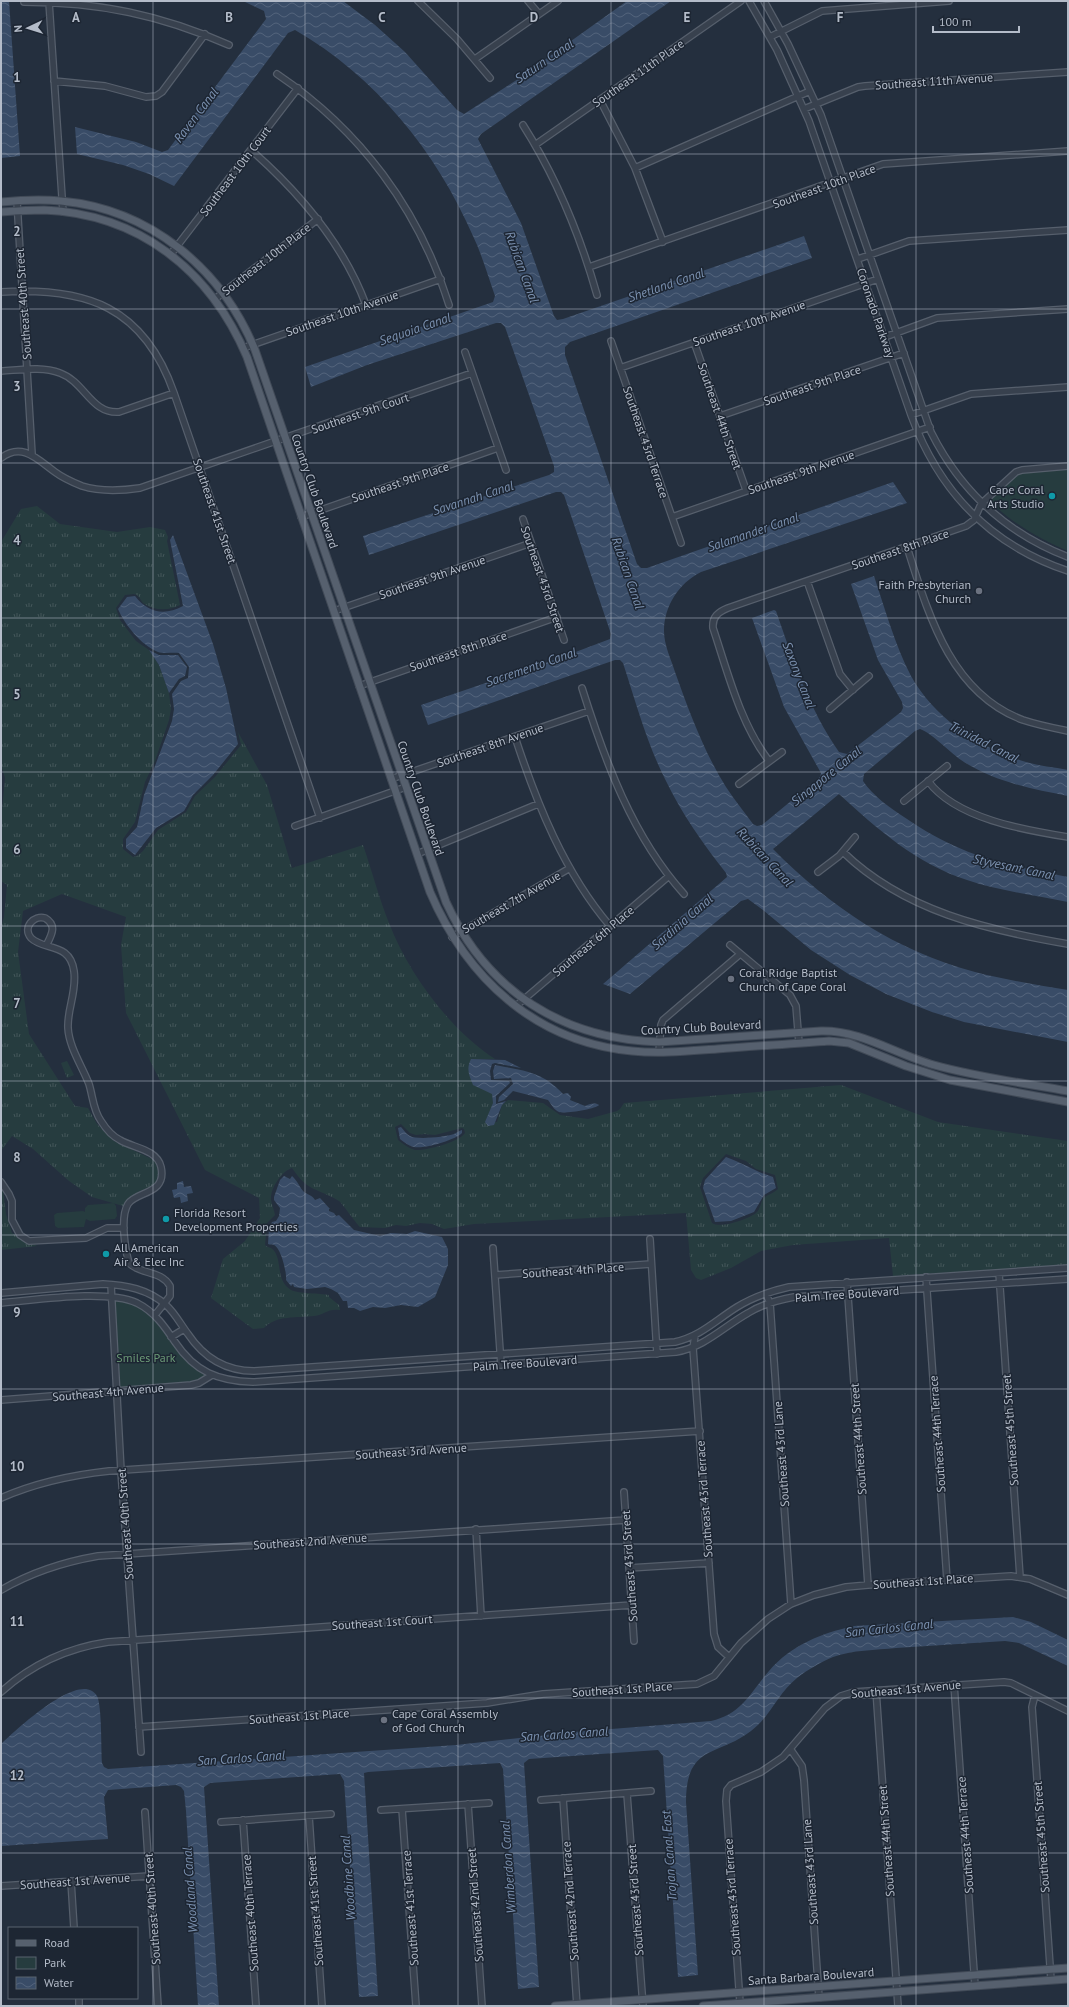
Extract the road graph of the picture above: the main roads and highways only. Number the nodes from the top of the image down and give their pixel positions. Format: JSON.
{"nodes":[{"id":1,"x":1,"y":202,"type":"edge"},
{"id":2,"x":1,"y":212,"type":"edge"},
{"id":3,"x":962,"y":1072,"type":"junction"},
{"id":4,"x":960,"y":1082,"type":"junction"},
{"id":5,"x":1020,"y":1083,"type":"junction"},
{"id":6,"x":1068,"y":1091,"type":"edge"},
{"id":7,"x":1018,"y":1093,"type":"junction"},
{"id":8,"x":1068,"y":1102,"type":"edge"},
{"id":9,"x":1068,"y":1968,"type":"edge"},
{"id":10,"x":1068,"y":1979,"type":"edge"},
{"id":11,"x":643,"y":2003,"type":"edge"},
{"id":12,"x":577,"y":2005,"type":"edge"},
{"id":13,"x":555,"y":2006,"type":"edge"},
{"id":14,"x":703,"y":2006,"type":"edge"}],
"edges":[{"from":1,"to":3,"type":"main road","name":"Country Club Boulevard"},
{"from":2,"to":4,"type":"main road","name":"Country Club Boulevard"},
{"from":3,"to":4,"type":"main road"},
{"from":3,"to":5,"type":"main road","name":"Country Club Boulevard"},
{"from":4,"to":7,"type":"main road","name":"Country Club Boulevard"},
{"from":5,"to":6,"type":"main road","name":"Country Club Boulevard"},
{"from":5,"to":7,"type":"main road"},
{"from":7,"to":8,"type":"main road","name":"Country Club Boulevard"},
{"from":9,"to":11,"type":"main road","name":"Santa Barbara Boulevard"},
{"from":10,"to":14,"type":"main road","name":"Santa Barbara Boulevard"},
{"from":11,"to":12,"type":"main road","name":"Santa Barbara Boulevard"},
{"from":12,"to":13,"type":"main road","name":"Santa Barbara Boulevard"}]}
